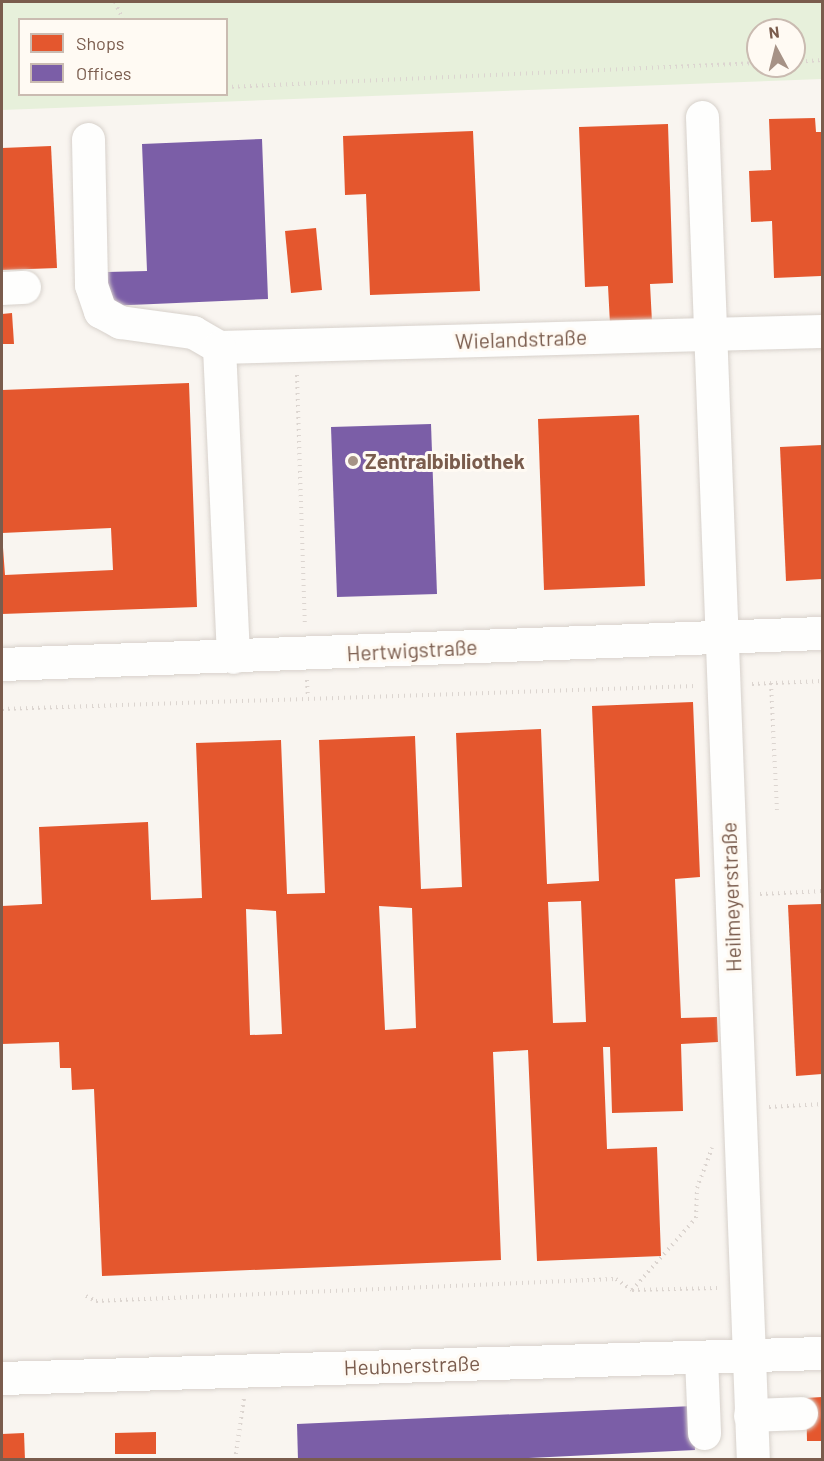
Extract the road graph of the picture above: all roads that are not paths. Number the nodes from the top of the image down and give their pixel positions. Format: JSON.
{"nodes":[{"id":1,"x":702,"y":117,"type":"dead end"},
{"id":2,"x":88,"y":140,"type":"dead end"},
{"id":3,"x":822,"y":331,"type":"edge"},
{"id":4,"x":713,"y":334,"type":"junction"},
{"id":5,"x":219,"y":347,"type":"junction"},
{"id":6,"x":822,"y":633,"type":"edge"},
{"id":7,"x":722,"y":637,"type":"junction"},
{"id":8,"x":233,"y":657,"type":"junction"},
{"id":9,"x":2,"y":664,"type":"edge"},
{"id":10,"x":822,"y":1353,"type":"edge"},
{"id":11,"x":748,"y":1355,"type":"junction"},
{"id":12,"x":701,"y":1357,"type":"junction"},
{"id":13,"x":2,"y":1378,"type":"edge"},
{"id":14,"x":801,"y":1413,"type":"dead end"},
{"id":15,"x":750,"y":1415,"type":"junction"},
{"id":16,"x":704,"y":1433,"type":"dead end"},
{"id":17,"x":753,"y":1460,"type":"edge"}],
"edges":[{"from":1,"to":4,"type":"street","name":"Heilmeyerstraße"},
{"from":2,"to":5,"type":"street"},
{"from":3,"to":4,"type":"street","name":"Wielandstraße"},
{"from":4,"to":5,"type":"street","name":"Wielandstraße"},
{"from":4,"to":7,"type":"street","name":"Heilmeyerstraße"},
{"from":5,"to":8,"type":"street"},
{"from":6,"to":7,"type":"street","name":"Hertwigstraße"},
{"from":7,"to":8,"type":"street","name":"Hertwigstraße"},
{"from":7,"to":11,"type":"street","name":"Heilmeyerstraße"},
{"from":8,"to":9,"type":"street","name":"Hertwigstraße"},
{"from":10,"to":11,"type":"street","name":"Heubnerstraße"},
{"from":11,"to":12,"type":"street","name":"Heubnerstraße"},
{"from":11,"to":15,"type":"street","name":"Heilmeyerstraße"},
{"from":12,"to":13,"type":"street","name":"Heubnerstraße"},
{"from":12,"to":16,"type":"street"},
{"from":14,"to":15,"type":"street"},
{"from":15,"to":17,"type":"street","name":"Heilmeyerstraße"}]}
